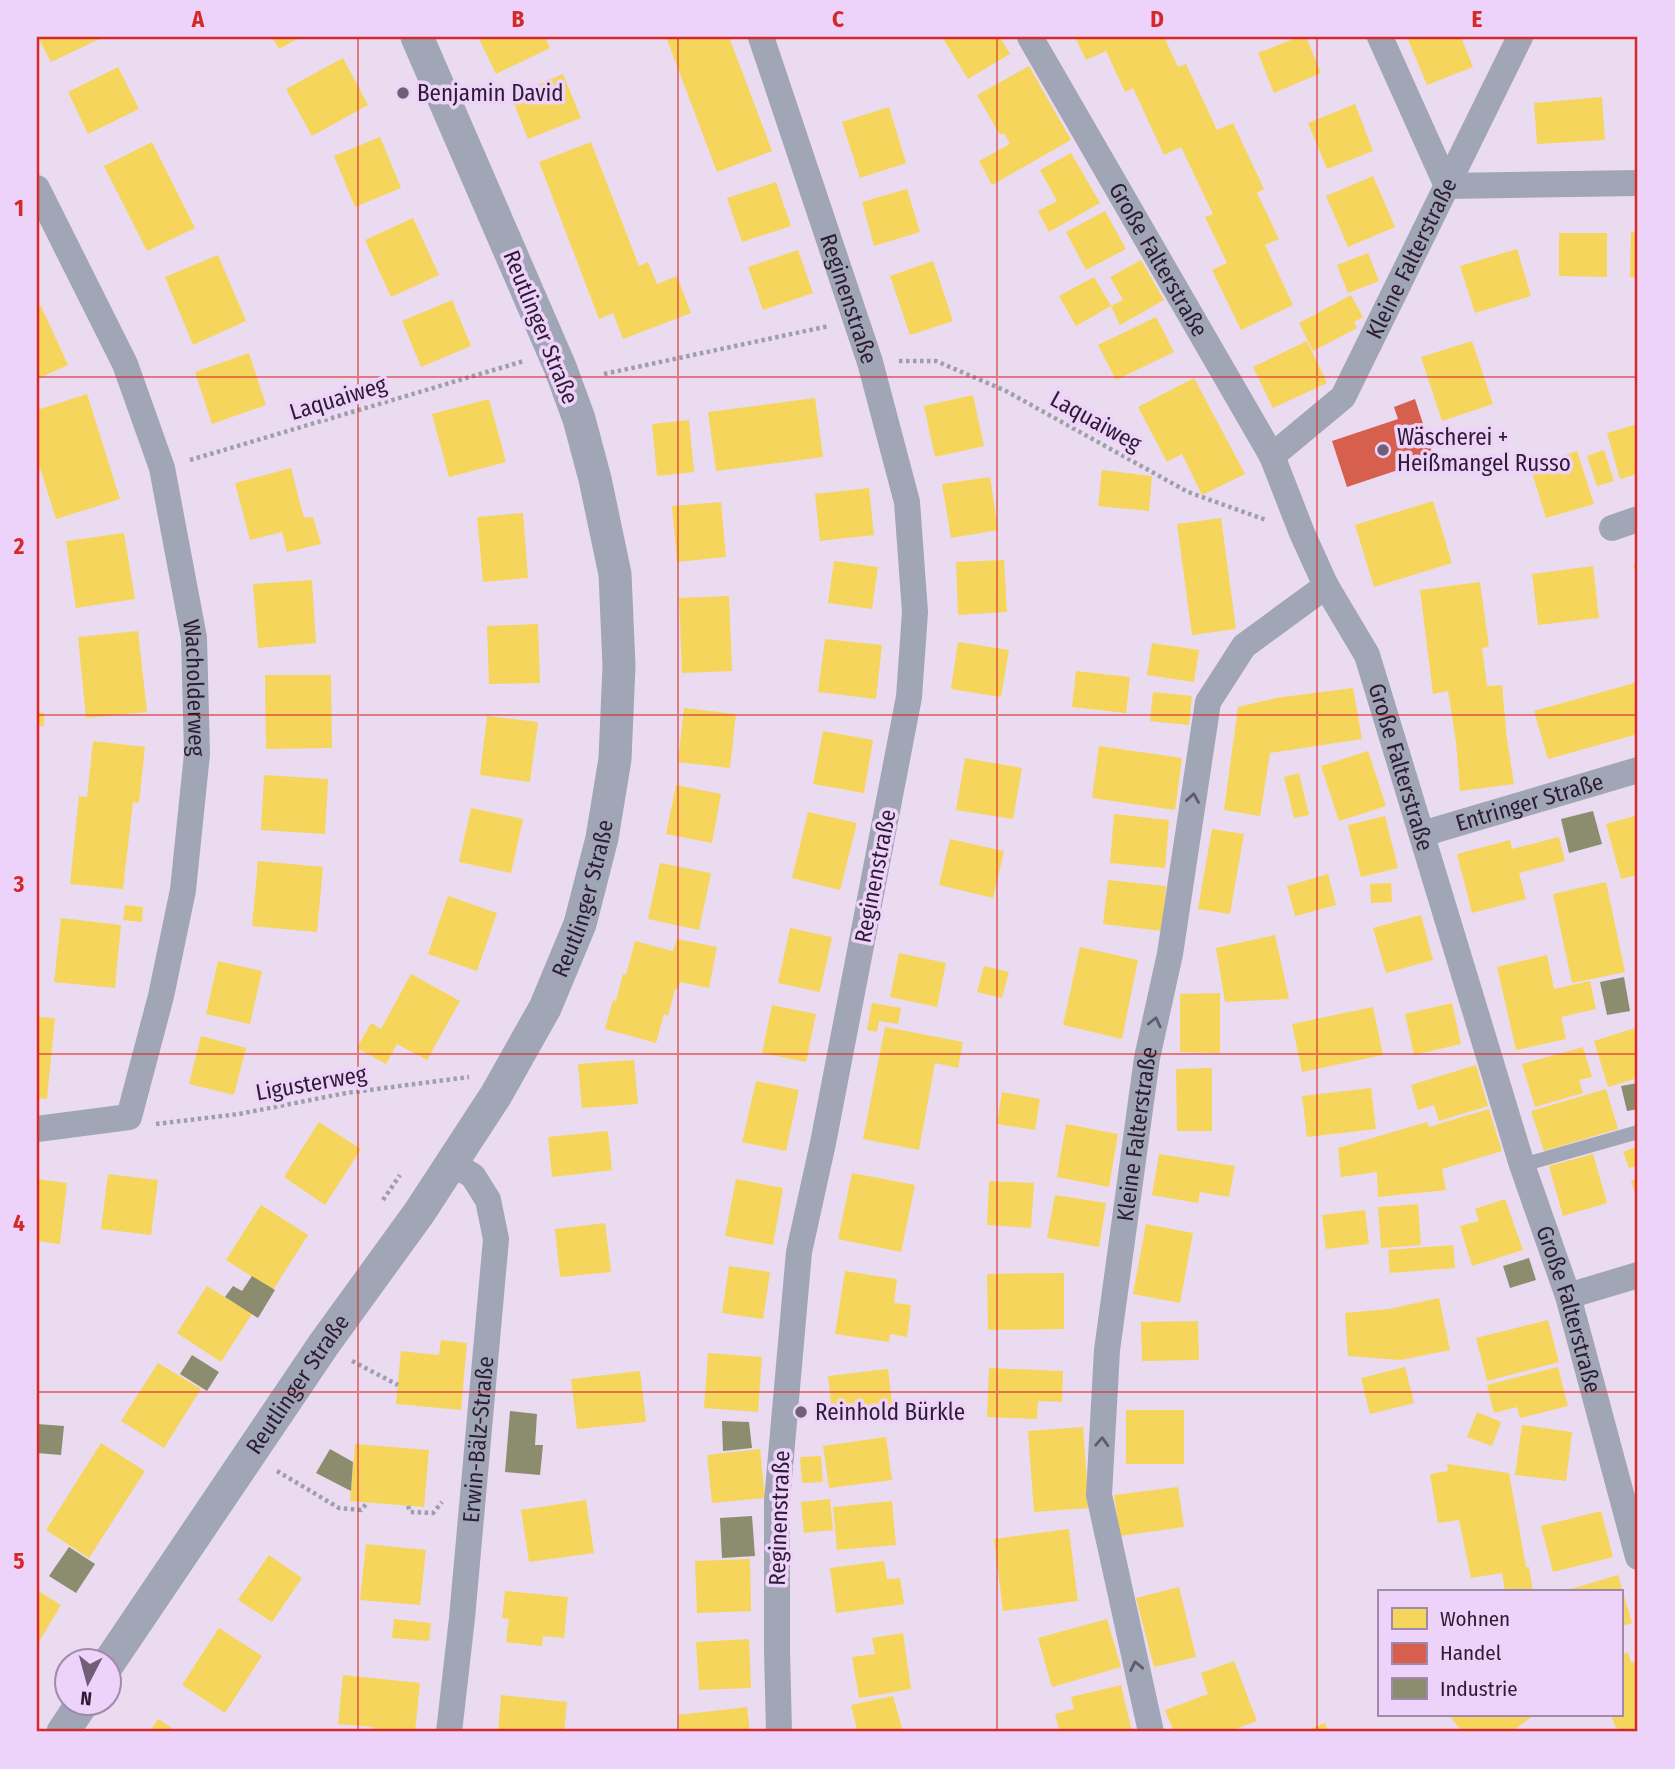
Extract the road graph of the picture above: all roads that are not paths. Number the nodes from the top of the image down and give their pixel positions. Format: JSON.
{"nodes":[{"id":1,"x":416,"y":37,"type":"edge"},
{"id":2,"x":761,"y":37,"type":"edge"},
{"id":3,"x":1030,"y":37,"type":"edge"},
{"id":4,"x":1380,"y":37,"type":"edge"},
{"id":5,"x":1520,"y":37,"type":"edge"},
{"id":6,"x":1638,"y":183,"type":"edge"},
{"id":7,"x":1447,"y":186,"type":"junction"},
{"id":8,"x":37,"y":188,"type":"edge"},
{"id":9,"x":1272,"y":456,"type":"junction"},
{"id":10,"x":1638,"y":519,"type":"edge"},
{"id":11,"x":1612,"y":528,"type":"dead end"},
{"id":12,"x":1326,"y":586,"type":"junction"},
{"id":13,"x":1638,"y":770,"type":"edge"},
{"id":14,"x":1422,"y":834,"type":"junction"},
{"id":15,"x":37,"y":1129,"type":"edge"},
{"id":16,"x":1638,"y":1132,"type":"edge"},
{"id":17,"x":452,"y":1163,"type":"junction"},
{"id":18,"x":1522,"y":1165,"type":"junction"},
{"id":19,"x":1638,"y":1275,"type":"edge"},
{"id":20,"x":1568,"y":1296,"type":"junction"},
{"id":21,"x":1638,"y":1557,"type":"edge"},
{"id":22,"x":120,"y":1646,"type":"edge"},
{"id":23,"x":74,"y":1716,"type":"edge"},
{"id":24,"x":63,"y":1732,"type":"edge"},
{"id":25,"x":449,"y":1732,"type":"edge"},
{"id":26,"x":779,"y":1732,"type":"edge"},
{"id":27,"x":1151,"y":1732,"type":"edge"}],
"edges":[{"from":1,"to":17,"type":"street","name":"Reutlinger Straße"},
{"from":2,"to":26,"type":"street","name":"Reginenstraße"},
{"from":3,"to":9,"type":"street","name":"Große Falterstraße"},
{"from":4,"to":7,"type":"street"},
{"from":5,"to":7,"type":"street","name":"Kleine Falterstraße"},
{"from":6,"to":7,"type":"street"},
{"from":7,"to":9,"type":"street","name":"Kleine Falterstraße"},
{"from":8,"to":15,"type":"street","name":"Wacholderweg"},
{"from":9,"to":12,"type":"street","name":"Große Falterstraße"},
{"from":10,"to":11,"type":"street"},
{"from":12,"to":14,"type":"street","name":"Große Falterstraße"},
{"from":27,"to":12,"type":"street","name":"Kleine Falterstraße","one_way":true},
{"from":13,"to":14,"type":"street","name":"Entringer Straße"},
{"from":14,"to":18,"type":"street","name":"Große Falterstraße"},
{"from":16,"to":18,"type":"lane"},
{"from":17,"to":22,"type":"street","name":"Reutlinger Straße"},
{"from":17,"to":25,"type":"street","name":"Erwin-Bälz-Straße"},
{"from":18,"to":20,"type":"street","name":"Große Falterstraße"},
{"from":19,"to":20,"type":"street"},
{"from":20,"to":21,"type":"street","name":"Große Falterstraße"},
{"from":23,"to":24,"type":"street"}]}
